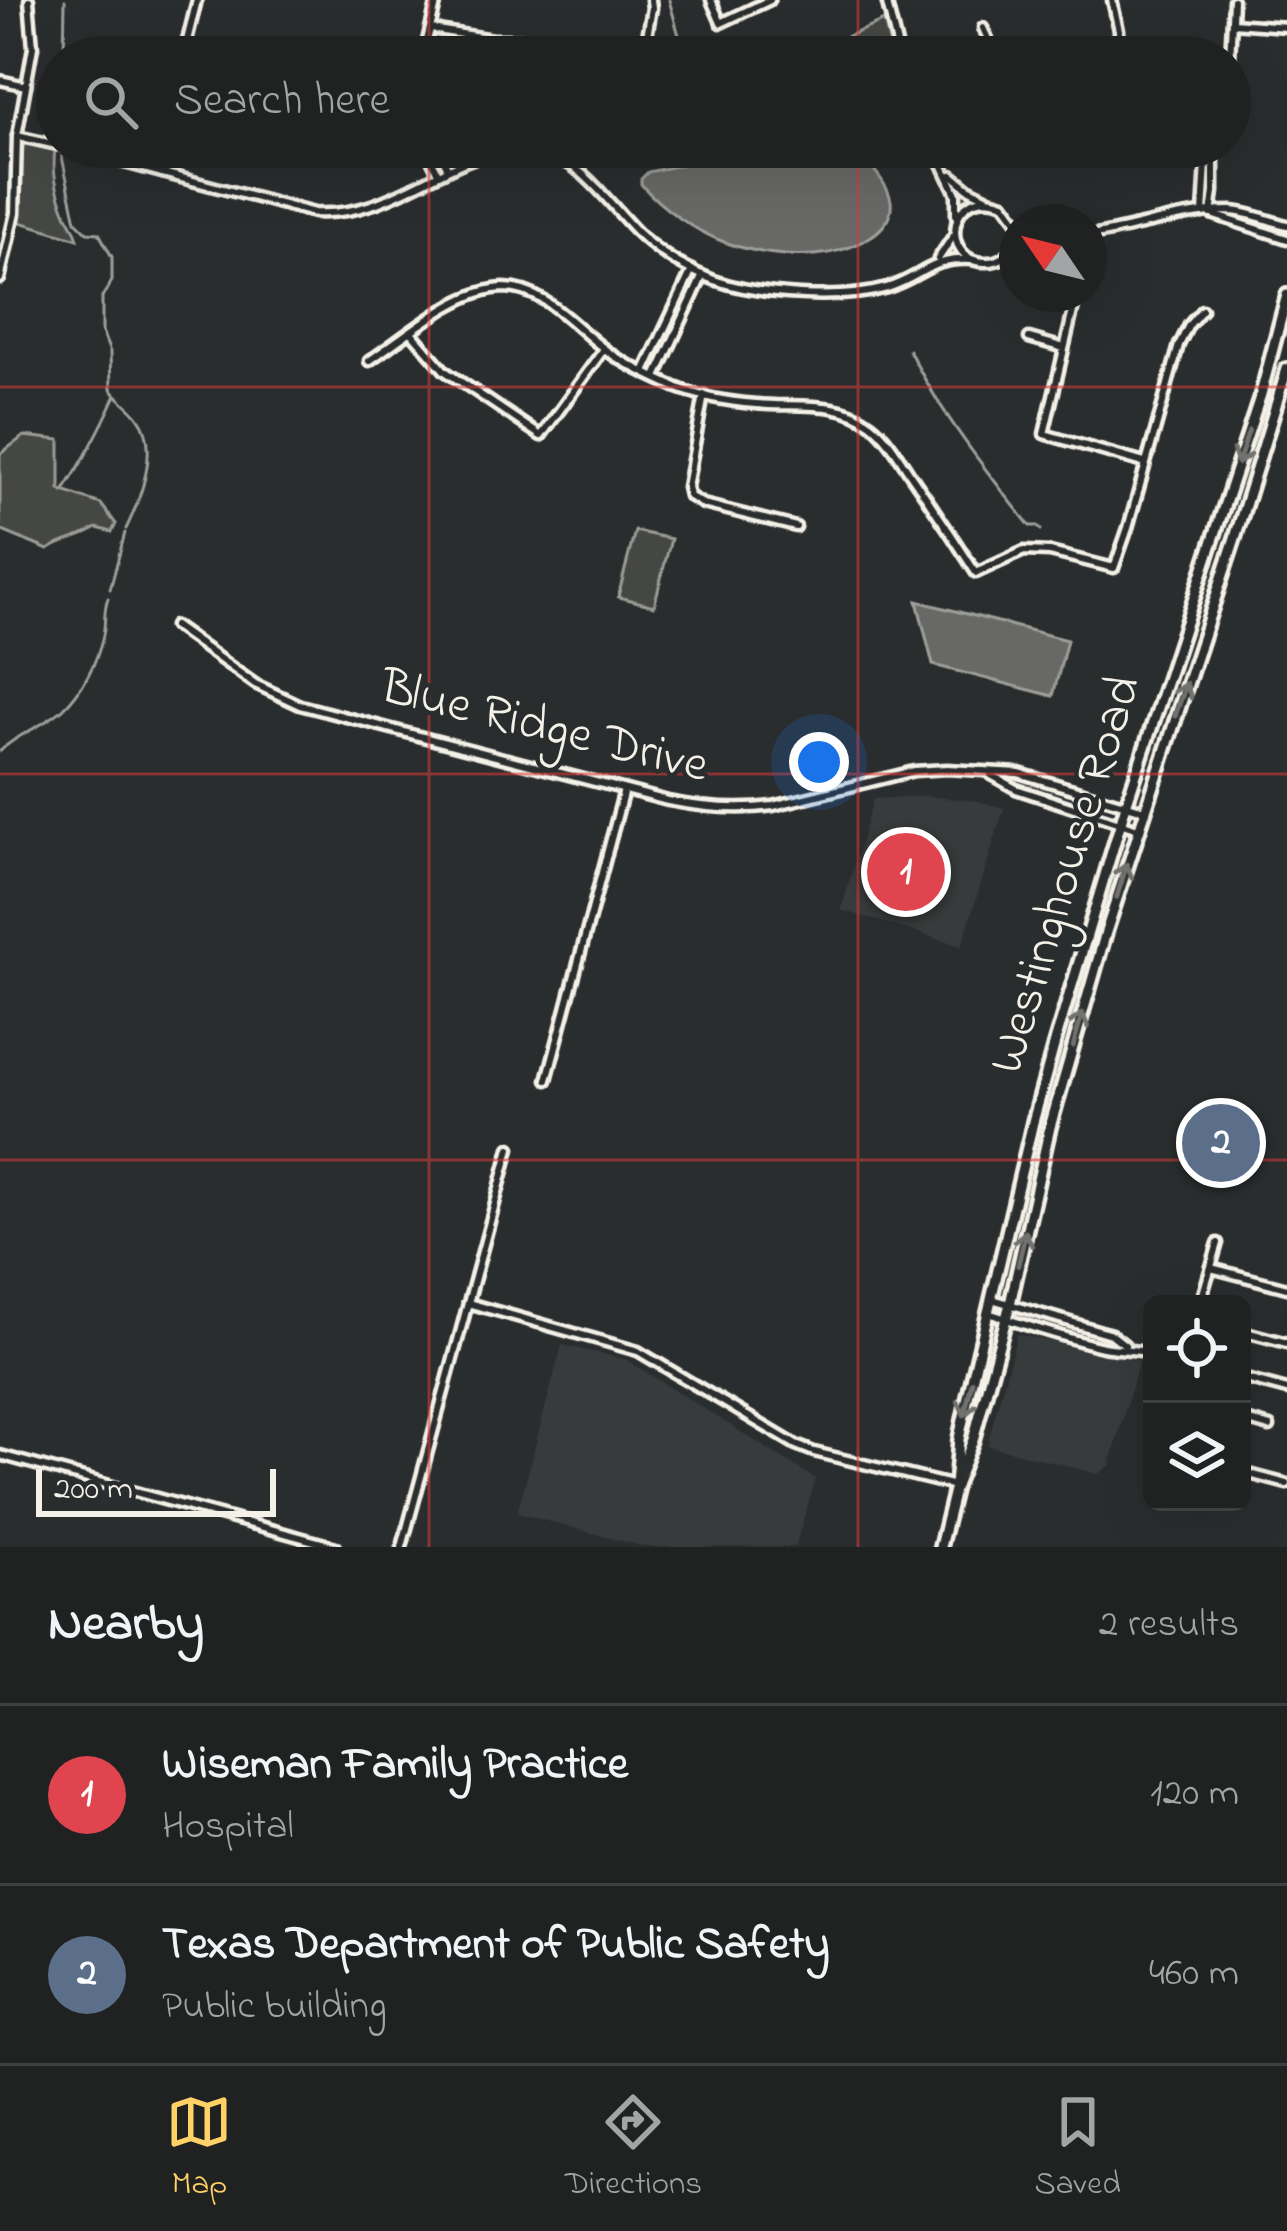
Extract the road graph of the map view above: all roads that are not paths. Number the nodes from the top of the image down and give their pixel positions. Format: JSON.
{"nodes":[{"id":1,"x":29,"y":0,"type":"edge"},
{"id":2,"x":197,"y":0,"type":"edge"},
{"id":3,"x":437,"y":0,"type":"edge"},
{"id":4,"x":651,"y":0,"type":"edge"},
{"id":5,"x":711,"y":0,"type":"edge"},
{"id":6,"x":770,"y":0,"type":"edge"},
{"id":7,"x":886,"y":0,"type":"edge"},
{"id":8,"x":1112,"y":0,"type":"edge"},
{"id":9,"x":1233,"y":0,"type":"edge"},
{"id":10,"x":1232,"y":23,"type":"junction"},
{"id":11,"x":1287,"y":27,"type":"edge"},
{"id":12,"x":983,"y":28,"type":"dead end"},
{"id":13,"x":430,"y":29,"type":"junction"},
{"id":14,"x":188,"y":36,"type":"edge"},
{"id":15,"x":428,"y":36,"type":"edge"},
{"id":16,"x":473,"y":36,"type":"edge"},
{"id":17,"x":647,"y":36,"type":"edge"},
{"id":18,"x":895,"y":36,"type":"edge"},
{"id":19,"x":987,"y":36,"type":"edge"},
{"id":20,"x":1118,"y":36,"type":"edge"},
{"id":21,"x":1231,"y":36,"type":"edge"},
{"id":22,"x":0,"y":80,"type":"edge"},
{"id":23,"x":26,"y":86,"type":"junction"},
{"id":24,"x":17,"y":136,"type":"junction"},
{"id":25,"x":36,"y":140,"type":"edge"},
{"id":26,"x":143,"y":168,"type":"edge"},
{"id":27,"x":163,"y":168,"type":"edge"},
{"id":28,"x":435,"y":168,"type":"edge"},
{"id":29,"x":577,"y":168,"type":"edge"},
{"id":30,"x":945,"y":168,"type":"edge"},
{"id":31,"x":946,"y":168,"type":"edge"},
{"id":32,"x":1207,"y":168,"type":"edge"},
{"id":33,"x":448,"y":169,"type":"edge"},
{"id":34,"x":162,"y":173,"type":"junction"},
{"id":35,"x":438,"y":173,"type":"junction"},
{"id":36,"x":989,"y":199,"type":"junction"},
{"id":37,"x":1001,"y":204,"type":"edge"},
{"id":38,"x":1207,"y":214,"type":"junction"},
{"id":39,"x":957,"y":220,"type":"junction"},
{"id":40,"x":1287,"y":225,"type":"edge"},
{"id":41,"x":1107,"y":233,"type":"edge"},
{"id":42,"x":955,"y":234,"type":"junction"},
{"id":43,"x":1287,"y":239,"type":"edge"},
{"id":44,"x":4,"y":248,"type":"edge"},
{"id":45,"x":999,"y":258,"type":"edge"},
{"id":46,"x":973,"y":260,"type":"junction"},
{"id":47,"x":931,"y":265,"type":"junction"},
{"id":48,"x":692,"y":270,"type":"junction"},
{"id":49,"x":703,"y":275,"type":"junction"},
{"id":50,"x":0,"y":279,"type":"edge"},
{"id":51,"x":1287,"y":295,"type":"edge"},
{"id":52,"x":1202,"y":310,"type":"dead end"},
{"id":53,"x":1072,"y":312,"type":"edge"},
{"id":54,"x":411,"y":332,"type":"junction"},
{"id":55,"x":1029,"y":338,"type":"dead end"},
{"id":56,"x":1064,"y":348,"type":"junction"},
{"id":57,"x":604,"y":349,"type":"junction"},
{"id":58,"x":369,"y":361,"type":"dead end"},
{"id":59,"x":1287,"y":369,"type":"edge"},
{"id":60,"x":644,"y":372,"type":"junction"},
{"id":61,"x":656,"y":377,"type":"junction"},
{"id":62,"x":704,"y":395,"type":"junction"},
{"id":63,"x":1146,"y":463,"type":"junction"},
{"id":64,"x":796,"y":527,"type":"dead end"},
{"id":65,"x":174,"y":626,"type":"dead end"},
{"id":66,"x":988,"y":773,"type":"junction"},
{"id":67,"x":624,"y":790,"type":"junction"},
{"id":68,"x":1126,"y":805,"type":"junction"},
{"id":69,"x":1144,"y":810,"type":"junction"},
{"id":70,"x":1120,"y":824,"type":"junction"},
{"id":71,"x":1138,"y":829,"type":"junction"},
{"id":72,"x":547,"y":1080,"type":"dead end"},
{"id":73,"x":510,"y":1148,"type":"dead end"},
{"id":74,"x":1218,"y":1243,"type":"dead end"},
{"id":75,"x":1211,"y":1268,"type":"junction"},
{"id":76,"x":1287,"y":1288,"type":"edge"},
{"id":77,"x":1203,"y":1295,"type":"edge"},
{"id":78,"x":992,"y":1299,"type":"junction"},
{"id":79,"x":468,"y":1304,"type":"junction"},
{"id":80,"x":1010,"y":1304,"type":"junction"},
{"id":81,"x":988,"y":1313,"type":"junction"},
{"id":82,"x":1006,"y":1318,"type":"junction"},
{"id":83,"x":1251,"y":1333,"type":"edge"},
{"id":84,"x":1287,"y":1343,"type":"edge"},
{"id":85,"x":1128,"y":1347,"type":"junction"},
{"id":86,"x":1143,"y":1351,"type":"edge"},
{"id":87,"x":1251,"y":1380,"type":"edge"},
{"id":88,"x":1287,"y":1390,"type":"edge"},
{"id":89,"x":1251,"y":1421,"type":"edge"},
{"id":90,"x":1270,"y":1426,"type":"dead end"},
{"id":91,"x":0,"y":1455,"type":"edge"},
{"id":92,"x":1251,"y":1474,"type":"edge"},
{"id":93,"x":1287,"y":1484,"type":"edge"},
{"id":94,"x":955,"y":1486,"type":"junction"},
{"id":95,"x":336,"y":1547,"type":"edge"},
{"id":96,"x":402,"y":1547,"type":"edge"},
{"id":97,"x":940,"y":1547,"type":"edge"}],
"edges":[{"from":1,"to":23,"type":"street"},
{"from":2,"to":14,"type":"street"},
{"from":3,"to":13,"type":"street"},
{"from":4,"to":17,"type":"street"},
{"from":5,"to":6,"type":"street"},
{"from":7,"to":18,"type":"street"},
{"from":8,"to":20,"type":"street"},
{"from":9,"to":10,"type":"street"},
{"from":10,"to":11,"type":"street"},
{"from":10,"to":21,"type":"street"},
{"from":12,"to":19,"type":"street"},
{"from":13,"to":15,"type":"street"},
{"from":13,"to":16,"type":"street"},
{"from":22,"to":23,"type":"street"},
{"from":23,"to":24,"type":"street"},
{"from":24,"to":25,"type":"street"},
{"from":24,"to":44,"type":"street"},
{"from":26,"to":34,"type":"street"},
{"from":27,"to":34,"type":"street"},
{"from":28,"to":35,"type":"street"},
{"from":29,"to":48,"type":"street"},
{"from":30,"to":39,"type":"street"},
{"from":31,"to":36,"type":"street"},
{"from":32,"to":38,"type":"street"},
{"from":33,"to":35,"type":"street"},
{"from":34,"to":35,"type":"street"},
{"from":36,"to":37,"type":"street"},
{"from":36,"to":39,"type":"street"},
{"from":38,"to":40,"type":"street"},
{"from":38,"to":41,"type":"street"},
{"from":38,"to":43,"type":"street"},
{"from":39,"to":42,"type":"street"},
{"from":42,"to":46,"type":"street"},
{"from":42,"to":47,"type":"street"},
{"from":44,"to":50,"type":"street"},
{"from":45,"to":46,"type":"street"},
{"from":46,"to":47,"type":"street"},
{"from":47,"to":49,"type":"street"},
{"from":48,"to":49,"type":"street"},
{"from":48,"to":60,"type":"street"},
{"from":49,"to":61,"type":"street"},
{"from":51,"to":68,"type":"main road","name":"Westinghouse Road","one_way":true},
{"from":52,"to":63,"type":"street"},
{"from":53,"to":56,"type":"street"},
{"from":54,"to":57,"type":"street"},
{"from":54,"to":57,"type":"street"},
{"from":54,"to":58,"type":"street"},
{"from":55,"to":56,"type":"street"},
{"from":56,"to":63,"type":"street"},
{"from":57,"to":60,"type":"street"},
{"from":69,"to":59,"type":"main road","name":"Westinghouse Road","one_way":true},
{"from":60,"to":61,"type":"street"},
{"from":61,"to":62,"type":"street"},
{"from":62,"to":63,"type":"street"},
{"from":62,"to":64,"type":"street"},
{"from":65,"to":67,"type":"street","name":"Blue Ridge Drive"},
{"from":66,"to":67,"type":"street","name":"Blue Ridge Drive"},
{"from":66,"to":68,"type":"street","name":"Blue Ridge Drive"},
{"from":66,"to":70,"type":"street","name":"Blue Ridge Drive"},
{"from":67,"to":72,"type":"street"},
{"from":68,"to":69,"type":"street","name":"Blue Ridge Drive"},
{"from":68,"to":70,"type":"main road","name":"Westinghouse Road"},
{"from":69,"to":71,"type":"main road","name":"Westinghouse Road"},
{"from":70,"to":71,"type":"street","name":"Blue Ridge Drive"},
{"from":70,"to":78,"type":"main road","name":"Westinghouse Road"},
{"from":80,"to":71,"type":"main road","name":"Westinghouse Road","one_way":true},
{"from":73,"to":79,"type":"street"},
{"from":74,"to":75,"type":"street"},
{"from":75,"to":76,"type":"street"},
{"from":75,"to":77,"type":"street"},
{"from":78,"to":80,"type":"street"},
{"from":78,"to":81,"type":"main road","name":"Westinghouse Road"},
{"from":79,"to":94,"type":"street"},
{"from":79,"to":96,"type":"street"},
{"from":80,"to":82,"type":"main road","name":"Westinghouse Road"},
{"from":80,"to":85,"type":"street"},
{"from":81,"to":82,"type":"street"},
{"from":81,"to":94,"type":"main road","name":"Westinghouse Road","one_way":true},
{"from":82,"to":85,"type":"street"},
{"from":82,"to":94,"type":"main road","name":"Westinghouse Road"},
{"from":83,"to":84,"type":"street"},
{"from":85,"to":86,"type":"street"},
{"from":87,"to":88,"type":"street"},
{"from":89,"to":90,"type":"street"},
{"from":91,"to":95,"type":"street"},
{"from":92,"to":93,"type":"street"},
{"from":94,"to":97,"type":"main road","name":"Westinghouse Road"}]}
